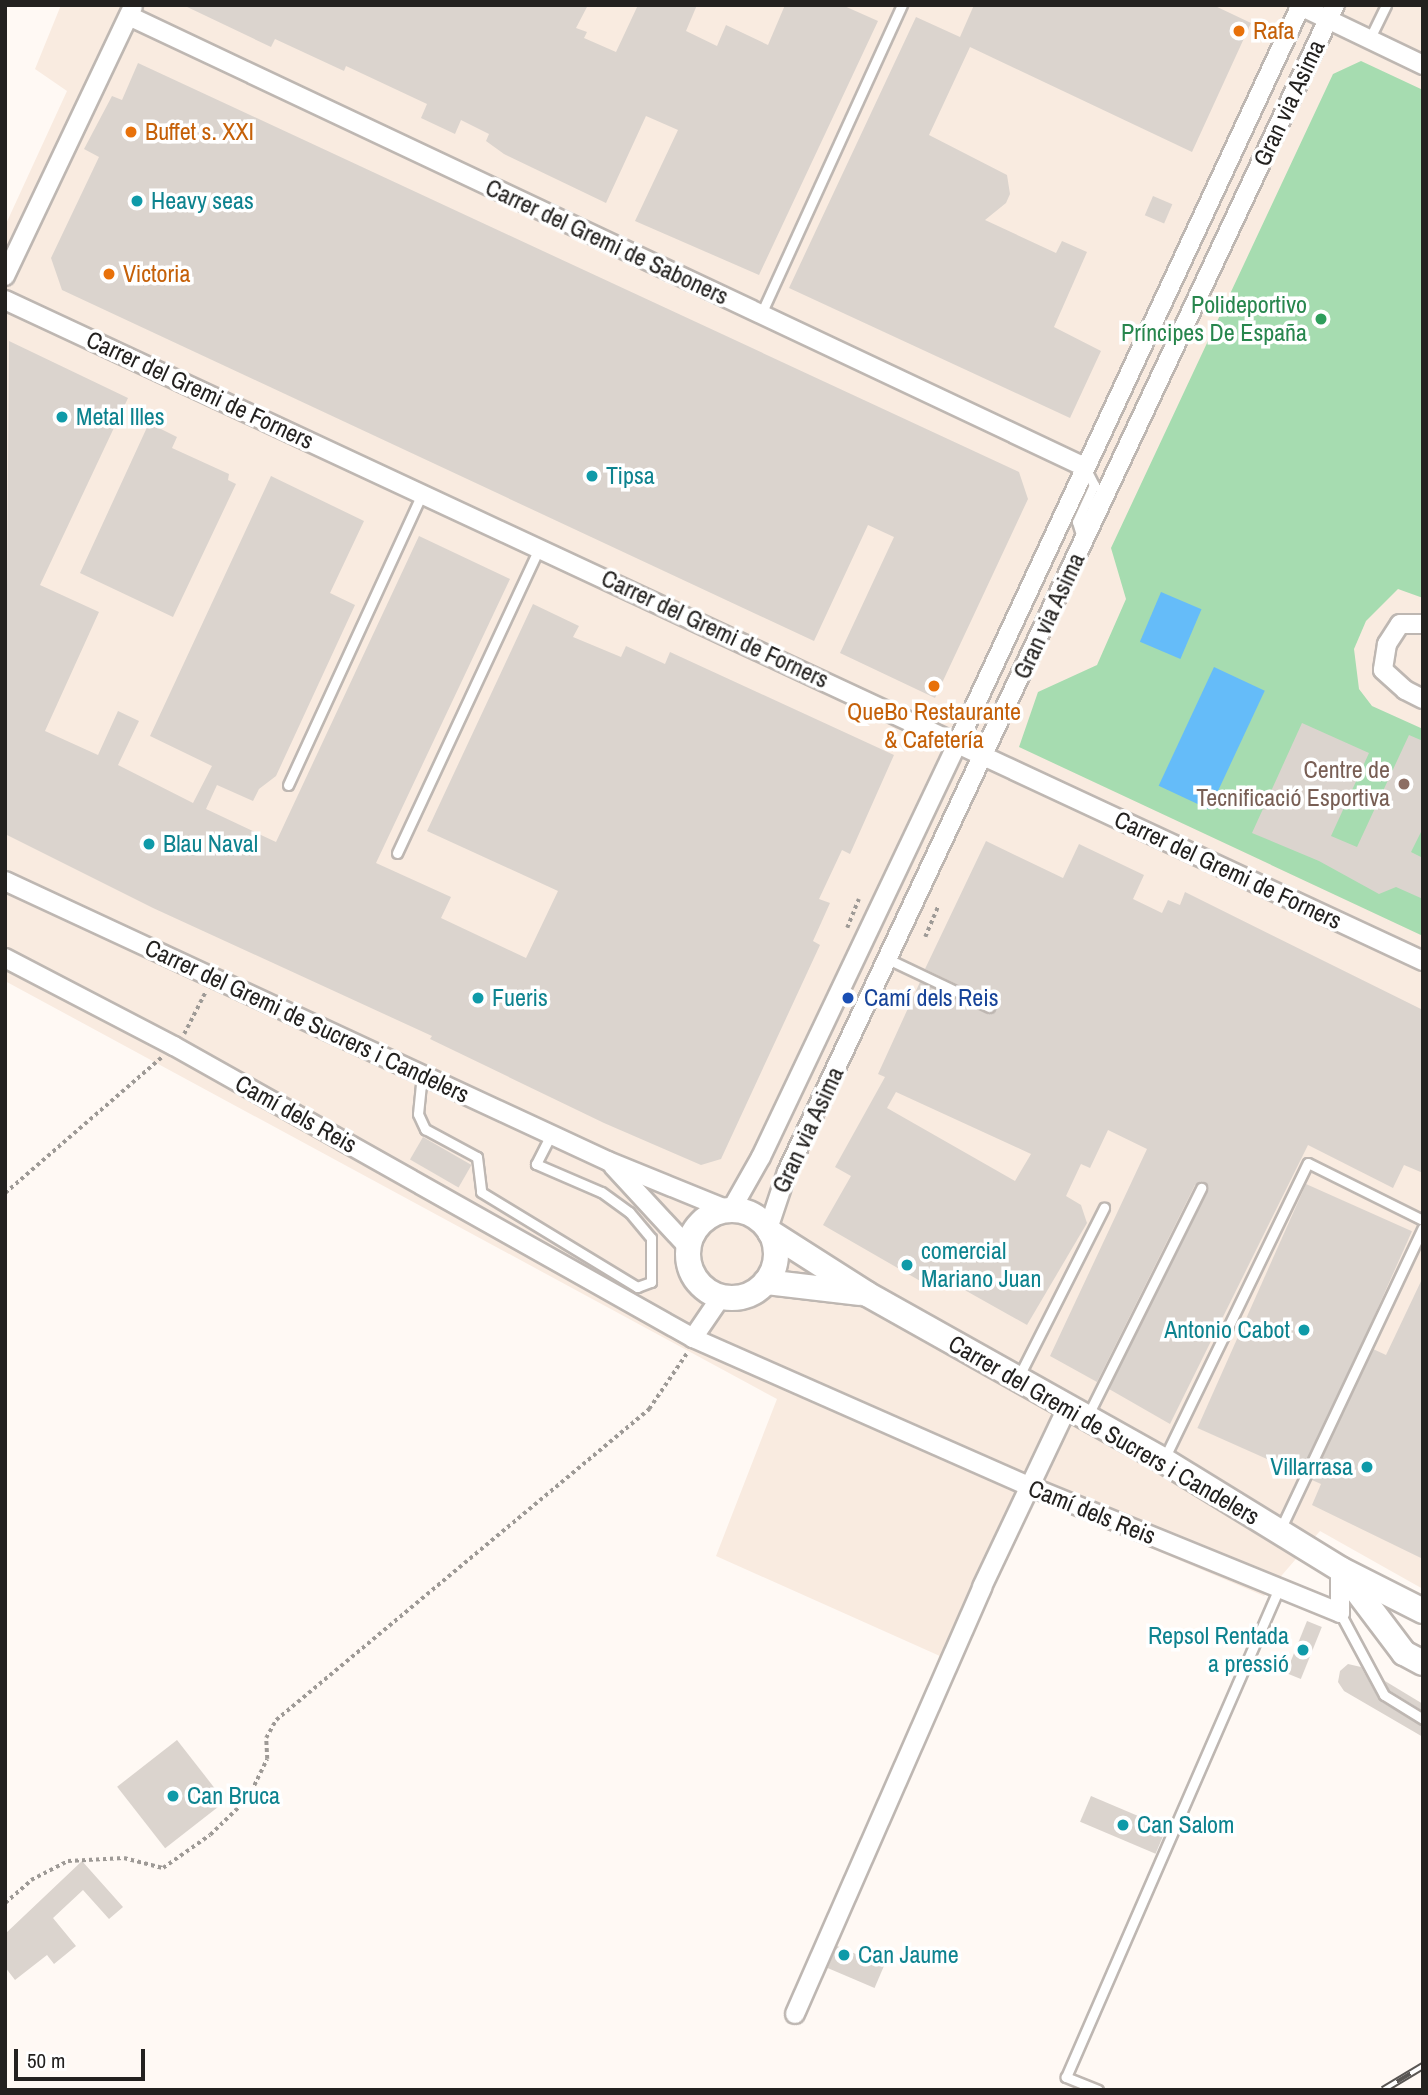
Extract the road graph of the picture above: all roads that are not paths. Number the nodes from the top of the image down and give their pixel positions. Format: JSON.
{"nodes":[{"id":1,"x":902,"y":5,"type":"edge"},
{"id":2,"x":1386,"y":5,"type":"edge"},
{"id":3,"x":1300,"y":6,"type":"edge"},
{"id":4,"x":131,"y":10,"type":"edge"},
{"id":5,"x":1331,"y":13,"type":"edge"},
{"id":6,"x":1369,"y":40,"type":"junction"},
{"id":7,"x":1423,"y":65,"type":"edge"},
{"id":8,"x":5,"y":276,"type":"edge"},
{"id":9,"x":5,"y":300,"type":"edge"},
{"id":10,"x":761,"y":314,"type":"junction"},
{"id":11,"x":1085,"y":467,"type":"junction"},
{"id":12,"x":422,"y":494,"type":"junction"},
{"id":13,"x":1084,"y":543,"type":"junction"},
{"id":14,"x":539,"y":548,"type":"junction"},
{"id":15,"x":1423,"y":624,"type":"edge"},
{"id":16,"x":1423,"y":699,"type":"edge"},
{"id":17,"x":958,"y":742,"type":"junction"},
{"id":18,"x":984,"y":756,"type":"junction"},
{"id":19,"x":288,"y":785,"type":"dead end"},
{"id":20,"x":397,"y":853,"type":"dead end"},
{"id":21,"x":5,"y":881,"type":"edge"},
{"id":22,"x":5,"y":958,"type":"edge"},
{"id":23,"x":888,"y":959,"type":"junction"},
{"id":24,"x":1423,"y":961,"type":"edge"},
{"id":25,"x":989,"y":1007,"type":"dead end"},
{"id":26,"x":422,"y":1074,"type":"junction"},
{"id":27,"x":551,"y":1135,"type":"junction"},
{"id":28,"x":608,"y":1161,"type":"junction"},
{"id":29,"x":1201,"y":1188,"type":"dead end"},
{"id":30,"x":1104,"y":1208,"type":"dead end"},
{"id":31,"x":730,"y":1210,"type":"junction"},
{"id":32,"x":1423,"y":1220,"type":"edge"},
{"id":33,"x":1423,"y":1228,"type":"edge"},
{"id":34,"x":769,"y":1230,"type":"junction"},
{"id":35,"x":688,"y":1247,"type":"junction"},
{"id":36,"x":766,"y":1282,"type":"junction"},
{"id":37,"x":867,"y":1294,"type":"junction"},
{"id":38,"x":721,"y":1297,"type":"junction"},
{"id":39,"x":693,"y":1338,"type":"junction"},
{"id":40,"x":1018,"y":1378,"type":"junction"},
{"id":41,"x":1078,"y":1412,"type":"junction"},
{"id":42,"x":1163,"y":1460,"type":"junction"},
{"id":43,"x":1029,"y":1486,"type":"junction"},
{"id":44,"x":1280,"y":1532,"type":"junction"},
{"id":45,"x":1340,"y":1569,"type":"junction"},
{"id":46,"x":1279,"y":1588,"type":"junction"},
{"id":47,"x":1423,"y":1611,"type":"edge"},
{"id":48,"x":1340,"y":1613,"type":"junction"},
{"id":49,"x":1423,"y":1662,"type":"edge"},
{"id":50,"x":1423,"y":1719,"type":"edge"},
{"id":51,"x":795,"y":2014,"type":"dead end"},
{"id":52,"x":1098,"y":2090,"type":"edge"}],
"edges":[{"from":1,"to":10,"type":"lane"},
{"from":2,"to":6,"type":"lane"},
{"from":3,"to":5,"type":"street"},
{"from":3,"to":11,"type":"street","name":"Gran via Asima"},
{"from":4,"to":8,"type":"street"},
{"from":4,"to":10,"type":"street","name":"Carrer del Gremi de Saboners"},
{"from":5,"to":6,"type":"street"},
{"from":5,"to":13,"type":"street","name":"Gran via Asima"},
{"from":6,"to":7,"type":"street"},
{"from":9,"to":12,"type":"street","name":"Carrer del Gremi de Forners"},
{"from":10,"to":11,"type":"street","name":"Carrer del Gremi de Saboners"},
{"from":11,"to":13,"type":"lane"},
{"from":11,"to":17,"type":"street","name":"Gran via Asima"},
{"from":12,"to":14,"type":"street","name":"Carrer del Gremi de Forners"},
{"from":12,"to":19,"type":"lane"},
{"from":13,"to":18,"type":"street","name":"Gran via Asima"},
{"from":14,"to":17,"type":"street","name":"Carrer del Gremi de Forners"},
{"from":14,"to":20,"type":"lane"},
{"from":15,"to":16,"type":"street"},
{"from":17,"to":18,"type":"street","name":"Carrer del Gremi de Forners"},
{"from":17,"to":31,"type":"street","name":"Gran via Asima"},
{"from":18,"to":23,"type":"street","name":"Gran via Asima"},
{"from":18,"to":24,"type":"street","name":"Carrer del Gremi de Forners"},
{"from":21,"to":26,"type":"street","name":"Carrer del Gremi de Sucrers i Candelers"},
{"from":22,"to":39,"type":"street","name":"Camí dels Reis"},
{"from":23,"to":25,"type":"lane"},
{"from":23,"to":34,"type":"street","name":"Gran via Asima"},
{"from":26,"to":27,"type":"street","name":"Carrer del Gremi de Sucrers i Candelers"},
{"from":26,"to":27,"type":"lane"},
{"from":27,"to":28,"type":"street","name":"Carrer del Gremi de Sucrers i Candelers"},
{"from":28,"to":31,"type":"street","name":"Carrer del Gremi de Sucrers i Candelers"},
{"from":28,"to":35,"type":"street","name":"Carrer del Gremi de Sucrers i Candelers"},
{"from":29,"to":41,"type":"lane"},
{"from":30,"to":40,"type":"lane"},
{"from":31,"to":34,"type":"street"},
{"from":31,"to":35,"type":"street"},
{"from":32,"to":42,"type":"lane"},
{"from":33,"to":44,"type":"lane"},
{"from":34,"to":36,"type":"street"},
{"from":34,"to":37,"type":"street","name":"Carrer del Gremi de Sucrers i Candelers"},
{"from":35,"to":38,"type":"street"},
{"from":36,"to":37,"type":"street"},
{"from":36,"to":38,"type":"street"},
{"from":37,"to":40,"type":"street","name":"Carrer del Gremi de Sucrers i Candelers"},
{"from":38,"to":39,"type":"street"},
{"from":39,"to":43,"type":"street","name":"Camí dels Reis"},
{"from":40,"to":41,"type":"street","name":"Carrer del Gremi de Sucrers i Candelers"},
{"from":41,"to":42,"type":"street","name":"Carrer del Gremi de Sucrers i Candelers"},
{"from":41,"to":43,"type":"street"},
{"from":42,"to":44,"type":"street","name":"Carrer del Gremi de Sucrers i Candelers"},
{"from":43,"to":46,"type":"street","name":"Camí dels Reis"},
{"from":43,"to":51,"type":"street"},
{"from":44,"to":45,"type":"street","name":"Carrer del Gremi de Sucrers i Candelers"},
{"from":45,"to":47,"type":"street","name":"Carrer del Gremi de Sucrers i Candelers"},
{"from":45,"to":48,"type":"street"},
{"from":45,"to":49,"type":"street","name":"Carrer del Gremi de Sucrers i Candelers"},
{"from":46,"to":48,"type":"street","name":"Camí dels Reis"},
{"from":46,"to":52,"type":"lane"},
{"from":48,"to":50,"type":"lane"}]}
